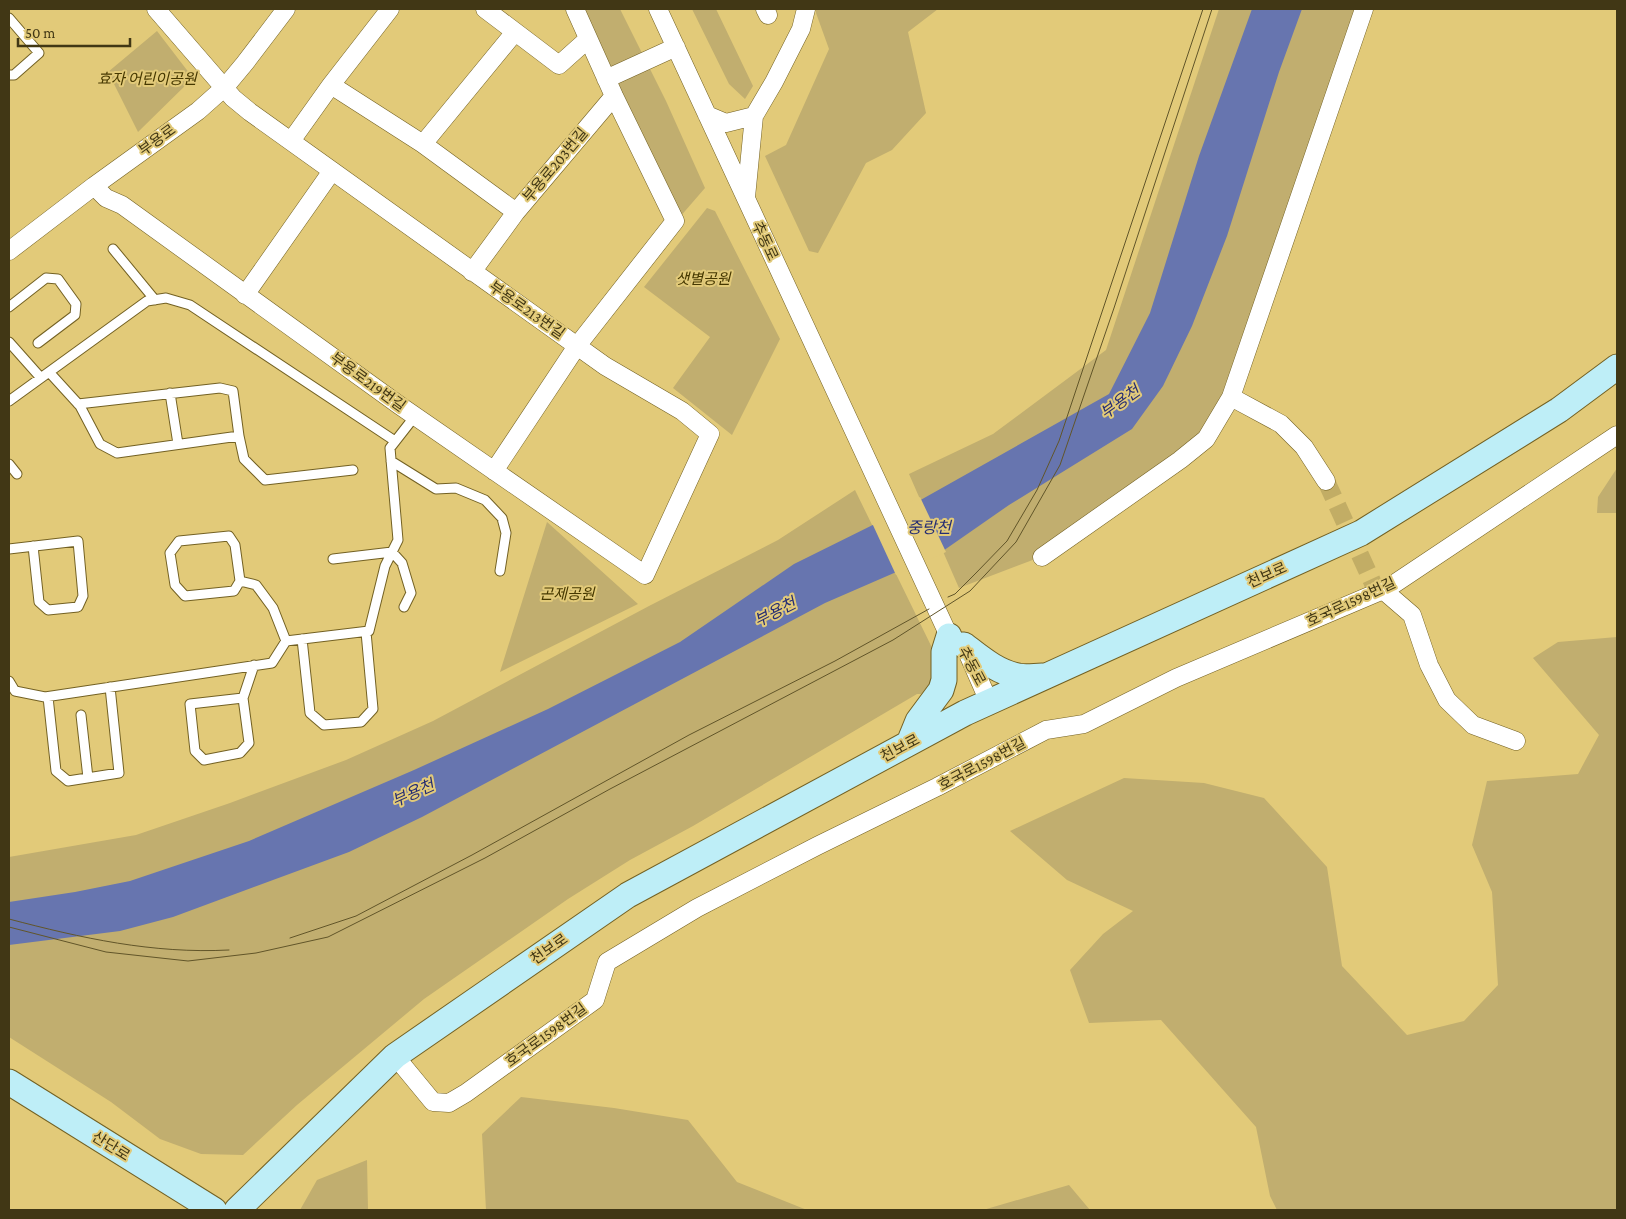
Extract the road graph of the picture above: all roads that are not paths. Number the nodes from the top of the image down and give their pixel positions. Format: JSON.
{"nodes":[{"id":1,"x":156,"y":9,"type":"edge"},
{"id":2,"x":390,"y":9,"type":"edge"},
{"id":3,"x":485,"y":9,"type":"edge"},
{"id":4,"x":575,"y":9,"type":"edge"},
{"id":5,"x":658,"y":9,"type":"edge"},
{"id":6,"x":765,"y":9,"type":"edge"},
{"id":7,"x":771,"y":9,"type":"edge"},
{"id":8,"x":806,"y":9,"type":"edge"},
{"id":9,"x":1364,"y":9,"type":"edge"},
{"id":10,"x":279,"y":11,"type":"edge"},
{"id":11,"x":9,"y":18,"type":"edge"},
{"id":12,"x":515,"y":32,"type":"junction"},
{"id":13,"x":588,"y":39,"type":"junction"},
{"id":14,"x":676,"y":47,"type":"junction"},
{"id":15,"x":9,"y":75,"type":"edge"},
{"id":16,"x":606,"y":79,"type":"junction"},
{"id":17,"x":330,"y":84,"type":"junction"},
{"id":18,"x":224,"y":86,"type":"junction"},
{"id":19,"x":614,"y":96,"type":"junction"},
{"id":20,"x":707,"y":115,"type":"junction"},
{"id":21,"x":754,"y":116,"type":"junction"},
{"id":22,"x":291,"y":141,"type":"junction"},
{"id":23,"x":423,"y":144,"type":"junction"},
{"id":24,"x":332,"y":171,"type":"junction"},
{"id":25,"x":94,"y":186,"type":"junction"},
{"id":26,"x":746,"y":200,"type":"junction"},
{"id":27,"x":516,"y":212,"type":"junction"},
{"id":28,"x":113,"y":249,"type":"dead end"},
{"id":29,"x":9,"y":251,"type":"edge"},
{"id":30,"x":472,"y":272,"type":"junction"},
{"id":31,"x":245,"y":295,"type":"junction"},
{"id":32,"x":155,"y":300,"type":"junction"},
{"id":33,"x":9,"y":307,"type":"edge"},
{"id":34,"x":9,"y":342,"type":"edge"},
{"id":35,"x":38,"y":343,"type":"dead end"},
{"id":36,"x":577,"y":346,"type":"junction"},
{"id":37,"x":1617,"y":367,"type":"edge"},
{"id":38,"x":49,"y":372,"type":"junction"},
{"id":39,"x":41,"y":378,"type":"junction"},
{"id":40,"x":170,"y":393,"type":"junction"},
{"id":41,"x":1231,"y":397,"type":"junction"},
{"id":42,"x":9,"y":401,"type":"edge"},
{"id":43,"x":78,"y":404,"type":"junction"},
{"id":44,"x":415,"y":416,"type":"junction"},
{"id":45,"x":1617,"y":435,"type":"edge"},
{"id":46,"x":239,"y":436,"type":"junction"},
{"id":47,"x":395,"y":441,"type":"junction"},
{"id":48,"x":178,"y":444,"type":"junction"},
{"id":49,"x":391,"y":461,"type":"junction"},
{"id":50,"x":9,"y":464,"type":"edge"},
{"id":51,"x":353,"y":470,"type":"dead end"},
{"id":52,"x":494,"y":471,"type":"junction"},
{"id":53,"x":16,"y":474,"type":"dead end"},
{"id":54,"x":1326,"y":481,"type":"tunnel mouth"},
{"id":55,"x":33,"y":546,"type":"junction"},
{"id":56,"x":9,"y":549,"type":"edge"},
{"id":57,"x":392,"y":552,"type":"junction"},
{"id":58,"x":1042,"y":557,"type":"dead end"},
{"id":59,"x":333,"y":559,"type":"dead end"},
{"id":60,"x":500,"y":571,"type":"dead end"},
{"id":61,"x":645,"y":575,"type":"joint"},
{"id":62,"x":240,"y":581,"type":"junction"},
{"id":63,"x":1383,"y":590,"type":"junction"},
{"id":64,"x":404,"y":607,"type":"dead end"},
{"id":65,"x":366,"y":632,"type":"junction"},
{"id":66,"x":302,"y":639,"type":"junction"},
{"id":67,"x":956,"y":640,"type":"junction"},
{"id":68,"x":286,"y":641,"type":"junction"},
{"id":69,"x":254,"y":666,"type":"junction"},
{"id":70,"x":1044,"y":676,"type":"junction"},
{"id":71,"x":9,"y":681,"type":"edge"},
{"id":72,"x":110,"y":687,"type":"junction"},
{"id":73,"x":48,"y":697,"type":"junction"},
{"id":74,"x":243,"y":698,"type":"junction"},
{"id":75,"x":989,"y":702,"type":"junction"},
{"id":76,"x":81,"y":715,"type":"dead end"},
{"id":77,"x":1516,"y":741,"type":"dead end"},
{"id":78,"x":909,"y":743,"type":"junction"},
{"id":79,"x":88,"y":778,"type":"junction"},
{"id":80,"x":395,"y":1056,"type":"junction"},
{"id":81,"x":9,"y":1082,"type":"edge"},
{"id":82,"x":214,"y":1210,"type":"edge"},
{"id":83,"x":237,"y":1210,"type":"edge"}],
"edges":[{"from":1,"to":18,"type":"street","name":"부용로213번길"},
{"from":2,"to":17,"type":"street"},
{"from":3,"to":12,"type":"street"},
{"from":4,"to":13,"type":"street"},
{"from":5,"to":14,"type":"street","name":"추동로"},
{"from":6,"to":7,"type":"street"},
{"from":8,"to":21,"type":"street"},
{"from":9,"to":41,"type":"street"},
{"from":10,"to":18,"type":"street","name":"부용로"},
{"from":11,"to":15,"type":"lane"},
{"from":12,"to":13,"type":"street"},
{"from":12,"to":23,"type":"street"},
{"from":13,"to":16,"type":"street"},
{"from":14,"to":16,"type":"street"},
{"from":14,"to":20,"type":"street","name":"추동로"},
{"from":16,"to":19,"type":"street"},
{"from":17,"to":22,"type":"street"},
{"from":17,"to":23,"type":"street","name":"부용로203번길"},
{"from":18,"to":22,"type":"street","name":"부용로213번길"},
{"from":18,"to":25,"type":"street","name":"부용로"},
{"from":19,"to":27,"type":"street","name":"부용로203번길"},
{"from":19,"to":36,"type":"street"},
{"from":20,"to":21,"type":"street"},
{"from":20,"to":26,"type":"street","name":"추동로"},
{"from":21,"to":26,"type":"street"},
{"from":22,"to":24,"type":"street","name":"부용로213번길"},
{"from":23,"to":27,"type":"street","name":"부용로203번길"},
{"from":24,"to":30,"type":"street","name":"부용로213번길"},
{"from":24,"to":31,"type":"street"},
{"from":25,"to":29,"type":"street","name":"부용로"},
{"from":25,"to":31,"type":"street","name":"부용로219번길"},
{"from":26,"to":67,"type":"street","name":"추동로"},
{"from":27,"to":30,"type":"street"},
{"from":28,"to":32,"type":"lane"},
{"from":30,"to":36,"type":"street","name":"부용로213번길"},
{"from":31,"to":44,"type":"street","name":"부용로219번길"},
{"from":32,"to":38,"type":"lane"},
{"from":32,"to":47,"type":"lane"},
{"from":33,"to":35,"type":"lane"},
{"from":34,"to":39,"type":"lane"},
{"from":36,"to":52,"type":"street"},
{"from":36,"to":61,"type":"street","name":"부용로213번길"},
{"from":37,"to":70,"type":"main road","name":"천보로"},
{"from":38,"to":39,"type":"lane"},
{"from":38,"to":43,"type":"lane"},
{"from":39,"to":42,"type":"lane"},
{"from":40,"to":43,"type":"lane"},
{"from":40,"to":46,"type":"lane"},
{"from":40,"to":48,"type":"lane"},
{"from":41,"to":54,"type":"street"},
{"from":41,"to":58,"type":"street"},
{"from":43,"to":48,"type":"lane"},
{"from":44,"to":47,"type":"lane"},
{"from":44,"to":52,"type":"street","name":"부용로219번길"},
{"from":45,"to":63,"type":"street","name":"호국로1598번길"},
{"from":46,"to":48,"type":"lane"},
{"from":46,"to":51,"type":"lane"},
{"from":47,"to":49,"type":"lane"},
{"from":49,"to":57,"type":"lane"},
{"from":49,"to":60,"type":"lane"},
{"from":50,"to":53,"type":"lane"},
{"from":52,"to":61,"type":"street","name":"부용로219번길"},
{"from":55,"to":55,"type":"lane"},
{"from":55,"to":56,"type":"lane"},
{"from":57,"to":59,"type":"lane"},
{"from":57,"to":64,"type":"lane"},
{"from":57,"to":65,"type":"lane"},
{"from":62,"to":62,"type":"lane"},
{"from":62,"to":68,"type":"lane"},
{"from":63,"to":77,"type":"street"},
{"from":63,"to":80,"type":"street","name":"호국로1598번길"},
{"from":65,"to":66,"type":"lane"},
{"from":65,"to":66,"type":"lane"},
{"from":66,"to":68,"type":"lane"},
{"from":67,"to":70,"type":"main road"},
{"from":67,"to":75,"type":"street","name":"추동로"},
{"from":67,"to":78,"type":"main road"},
{"from":68,"to":69,"type":"lane"},
{"from":69,"to":72,"type":"lane"},
{"from":69,"to":74,"type":"lane"},
{"from":70,"to":75,"type":"main road","name":"천보로"},
{"from":71,"to":73,"type":"lane"},
{"from":72,"to":73,"type":"lane"},
{"from":72,"to":79,"type":"lane"},
{"from":73,"to":79,"type":"lane"},
{"from":74,"to":74,"type":"lane"},
{"from":75,"to":78,"type":"main road","name":"천보로"},
{"from":76,"to":79,"type":"lane"},
{"from":78,"to":80,"type":"main road","name":"천보로"},
{"from":80,"to":83,"type":"main road","name":"천보로"},
{"from":81,"to":82,"type":"main road","name":"산단로"}]}
